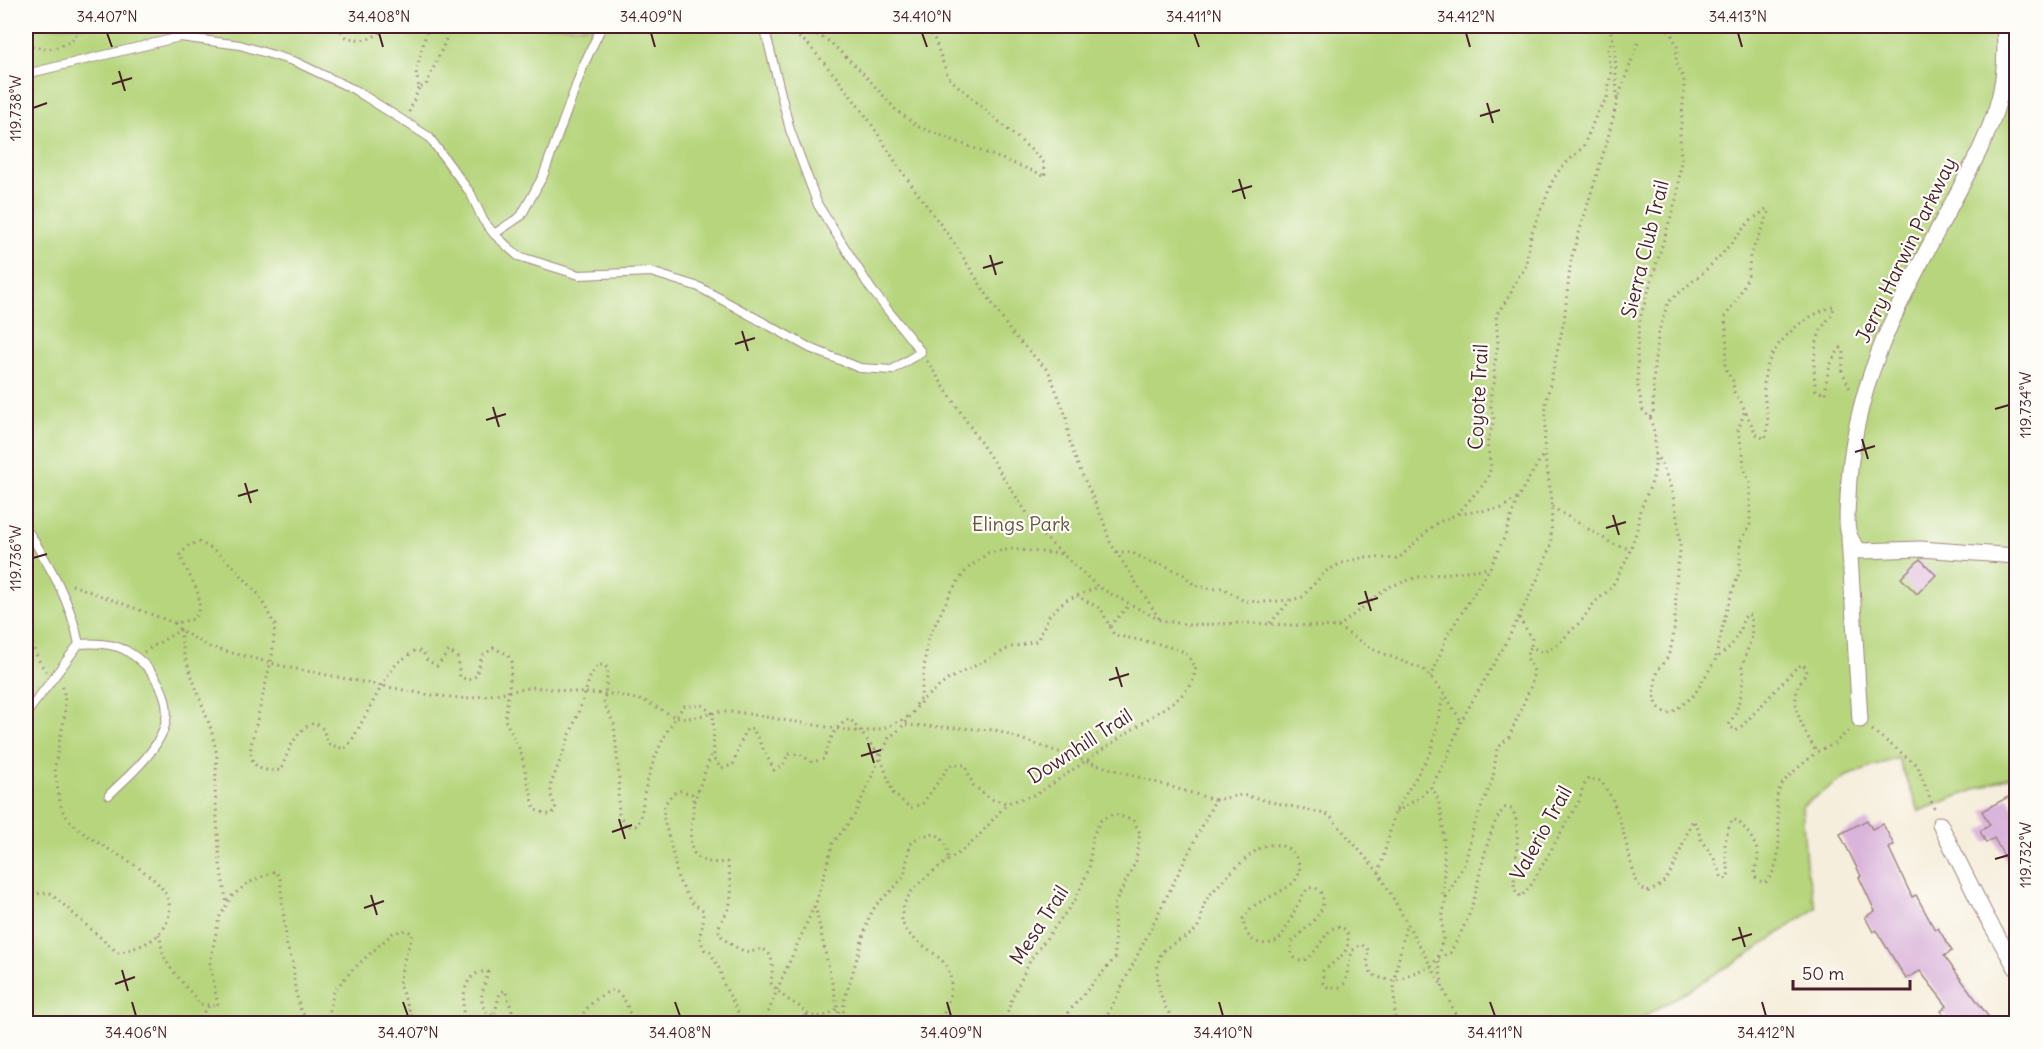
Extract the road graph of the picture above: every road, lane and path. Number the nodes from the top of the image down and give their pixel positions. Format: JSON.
{"nodes":[{"id":1,"x":79,"y":26,"type":"edge"},
{"id":2,"x":338,"y":26,"type":"edge"},
{"id":3,"x":349,"y":26,"type":"edge"},
{"id":4,"x":387,"y":26,"type":"edge"},
{"id":5,"x":428,"y":26,"type":"edge"},
{"id":6,"x":452,"y":26,"type":"edge"},
{"id":7,"x":602,"y":26,"type":"edge"},
{"id":8,"x":764,"y":26,"type":"edge"},
{"id":9,"x":785,"y":26,"type":"edge"},
{"id":10,"x":801,"y":26,"type":"edge"},
{"id":11,"x":924,"y":26,"type":"edge"},
{"id":12,"x":1609,"y":26,"type":"edge"},
{"id":13,"x":1664,"y":26,"type":"edge"},
{"id":14,"x":2004,"y":26,"type":"edge"},
{"id":15,"x":346,"y":37,"type":"junction"},
{"id":16,"x":1613,"y":39,"type":"junction"},
{"id":17,"x":1638,"y":43,"type":"dead end"},
{"id":18,"x":26,"y":46,"type":"edge"},
{"id":19,"x":26,"y":74,"type":"edge"},
{"id":20,"x":418,"y":88,"type":"junction"},
{"id":21,"x":1617,"y":101,"type":"junction"},
{"id":22,"x":405,"y":120,"type":"junction"},
{"id":23,"x":494,"y":234,"type":"junction"},
{"id":24,"x":921,"y":352,"type":"junction"},
{"id":25,"x":1745,"y":410,"type":"junction"},
{"id":26,"x":1860,"y":410,"type":"junction"},
{"id":27,"x":1650,"y":418,"type":"junction"},
{"id":28,"x":1544,"y":453,"type":"junction"},
{"id":29,"x":1655,"y":454,"type":"junction"},
{"id":30,"x":1518,"y":497,"type":"junction"},
{"id":31,"x":1552,"y":507,"type":"junction"},
{"id":32,"x":1457,"y":514,"type":"junction"},
{"id":33,"x":26,"y":528,"type":"edge"},
{"id":34,"x":1849,"y":538,"type":"junction"},
{"id":35,"x":1630,"y":549,"type":"junction"},
{"id":36,"x":1116,"y":552,"type":"junction"},
{"id":37,"x":1061,"y":554,"type":"junction"},
{"id":38,"x":2016,"y":556,"type":"edge"},
{"id":39,"x":1490,"y":568,"type":"junction"},
{"id":40,"x":26,"y":570,"type":"edge"},
{"id":41,"x":56,"y":579,"type":"junction"},
{"id":42,"x":1098,"y":587,"type":"junction"},
{"id":43,"x":1077,"y":596,"type":"junction"},
{"id":44,"x":1291,"y":600,"type":"junction"},
{"id":45,"x":26,"y":601,"type":"edge"},
{"id":46,"x":1130,"y":604,"type":"junction"},
{"id":47,"x":26,"y":608,"type":"edge"},
{"id":48,"x":1519,"y":617,"type":"junction"},
{"id":49,"x":1160,"y":620,"type":"junction"},
{"id":50,"x":175,"y":623,"type":"junction"},
{"id":51,"x":1270,"y":623,"type":"junction"},
{"id":52,"x":1110,"y":626,"type":"junction"},
{"id":53,"x":1338,"y":627,"type":"junction"},
{"id":54,"x":180,"y":630,"type":"junction"},
{"id":55,"x":79,"y":644,"type":"junction"},
{"id":56,"x":1531,"y":647,"type":"junction"},
{"id":57,"x":135,"y":657,"type":"junction"},
{"id":58,"x":1716,"y":659,"type":"junction"},
{"id":59,"x":271,"y":663,"type":"junction"},
{"id":60,"x":52,"y":678,"type":"junction"},
{"id":61,"x":1431,"y":678,"type":"junction"},
{"id":62,"x":382,"y":686,"type":"junction"},
{"id":63,"x":509,"y":692,"type":"junction"},
{"id":64,"x":585,"y":693,"type":"junction"},
{"id":65,"x":1444,"y":693,"type":"junction"},
{"id":66,"x":606,"y":694,"type":"junction"},
{"id":67,"x":26,"y":714,"type":"edge"},
{"id":68,"x":713,"y":714,"type":"junction"},
{"id":69,"x":909,"y":716,"type":"junction"},
{"id":70,"x":675,"y":717,"type":"junction"},
{"id":71,"x":1860,"y":720,"type":"junction"},
{"id":72,"x":1461,"y":722,"type":"junction"},
{"id":73,"x":904,"y":725,"type":"junction"},
{"id":74,"x":836,"y":729,"type":"junction"},
{"id":75,"x":861,"y":732,"type":"junction"},
{"id":76,"x":714,"y":747,"type":"junction"},
{"id":77,"x":1816,"y":752,"type":"junction"},
{"id":78,"x":880,"y":756,"type":"junction"},
{"id":79,"x":1085,"y":761,"type":"junction"},
{"id":80,"x":1431,"y":787,"type":"junction"},
{"id":81,"x":109,"y":795,"type":"dead end"},
{"id":82,"x":1215,"y":800,"type":"junction"},
{"id":83,"x":694,"y":802,"type":"junction"},
{"id":84,"x":1007,"y":803,"type":"junction"},
{"id":85,"x":1395,"y":812,"type":"junction"},
{"id":86,"x":1940,"y":824,"type":"joint"},
{"id":87,"x":947,"y":862,"type":"junction"},
{"id":88,"x":1379,"y":873,"type":"junction"},
{"id":89,"x":26,"y":894,"type":"edge"},
{"id":90,"x":1446,"y":897,"type":"junction"},
{"id":91,"x":815,"y":904,"type":"junction"},
{"id":92,"x":227,"y":905,"type":"junction"},
{"id":93,"x":1406,"y":923,"type":"junction"},
{"id":94,"x":159,"y":934,"type":"junction"},
{"id":95,"x":1437,"y":958,"type":"junction"},
{"id":96,"x":1431,"y":966,"type":"junction"},
{"id":97,"x":2016,"y":968,"type":"edge"},
{"id":98,"x":1394,"y":981,"type":"junction"},
{"id":99,"x":1443,"y":989,"type":"junction"},
{"id":100,"x":777,"y":990,"type":"junction"},
{"id":101,"x":209,"y":1006,"type":"junction"},
{"id":102,"x":844,"y":1006,"type":"junction"},
{"id":103,"x":838,"y":1008,"type":"junction"},
{"id":104,"x":807,"y":1014,"type":"junction"},
{"id":105,"x":206,"y":1023,"type":"edge"},
{"id":106,"x":311,"y":1023,"type":"edge"},
{"id":107,"x":320,"y":1023,"type":"edge"},
{"id":108,"x":415,"y":1023,"type":"edge"},
{"id":109,"x":464,"y":1023,"type":"edge"},
{"id":110,"x":520,"y":1023,"type":"edge"},
{"id":111,"x":578,"y":1023,"type":"edge"},
{"id":112,"x":632,"y":1023,"type":"edge"},
{"id":113,"x":741,"y":1023,"type":"edge"},
{"id":114,"x":767,"y":1023,"type":"edge"},
{"id":115,"x":808,"y":1023,"type":"edge"},
{"id":116,"x":842,"y":1023,"type":"edge"},
{"id":117,"x":939,"y":1023,"type":"edge"},
{"id":118,"x":1004,"y":1023,"type":"edge"},
{"id":119,"x":1062,"y":1023,"type":"edge"},
{"id":120,"x":1103,"y":1023,"type":"edge"},
{"id":121,"x":1175,"y":1023,"type":"edge"},
{"id":122,"x":1395,"y":1023,"type":"edge"},
{"id":123,"x":1461,"y":1023,"type":"edge"}],
"edges":[{"from":1,"to":18,"type":"path"},
{"from":2,"to":15,"type":"path"},
{"from":3,"to":15,"type":"path"},
{"from":4,"to":15,"type":"path"},
{"from":5,"to":20,"type":"path"},
{"from":6,"to":20,"type":"path"},
{"from":7,"to":23,"type":"lane"},
{"from":8,"to":24,"type":"lane"},
{"from":9,"to":36,"type":"path"},
{"from":10,"to":11,"type":"path"},
{"from":12,"to":16,"type":"path"},
{"from":13,"to":27,"type":"path","name":"Sierra Club Trail"},
{"from":14,"to":26,"type":"street","name":"Jerry Harwin Parkway"},
{"from":16,"to":21,"type":"path"},
{"from":16,"to":32,"type":"path","name":"Coyote Trail"},
{"from":17,"to":21,"type":"path"},
{"from":19,"to":22,"type":"lane"},
{"from":20,"to":22,"type":"path"},
{"from":21,"to":28,"type":"path"},
{"from":22,"to":23,"type":"lane"},
{"from":23,"to":24,"type":"lane"},
{"from":24,"to":37,"type":"path"},
{"from":25,"to":26,"type":"path","name":"Sierra Club Trail"},
{"from":25,"to":27,"type":"path","name":"Sierra Club Trail"},
{"from":25,"to":58,"type":"path"},
{"from":26,"to":34,"type":"street","name":"Jerry Harwin Parkway"},
{"from":27,"to":29,"type":"path"},
{"from":28,"to":30,"type":"path"},
{"from":28,"to":31,"type":"path"},
{"from":29,"to":35,"type":"path"},
{"from":29,"to":58,"type":"path"},
{"from":30,"to":32,"type":"path"},
{"from":30,"to":39,"type":"path"},
{"from":31,"to":35,"type":"path"},
{"from":31,"to":48,"type":"path"},
{"from":32,"to":44,"type":"path","name":"Coyote Trail"},
{"from":33,"to":41,"type":"lane"},
{"from":34,"to":38,"type":"street"},
{"from":34,"to":71,"type":"street","name":"Jerry Harwin Parkway"},
{"from":35,"to":56,"type":"path"},
{"from":36,"to":44,"type":"path"},
{"from":36,"to":49,"type":"path"},
{"from":37,"to":42,"type":"path"},
{"from":37,"to":69,"type":"path"},
{"from":39,"to":53,"type":"path"},
{"from":39,"to":61,"type":"path"},
{"from":40,"to":45,"type":"path"},
{"from":41,"to":50,"type":"path"},
{"from":41,"to":55,"type":"lane"},
{"from":42,"to":43,"type":"path"},
{"from":42,"to":46,"type":"path"},
{"from":43,"to":52,"type":"path","name":"Downhill Trail"},
{"from":43,"to":73,"type":"path"},
{"from":44,"to":51,"type":"path","name":"Coyote Trail"},
{"from":46,"to":49,"type":"path"},
{"from":46,"to":52,"type":"path"},
{"from":47,"to":60,"type":"path"},
{"from":48,"to":56,"type":"path"},
{"from":48,"to":72,"type":"path"},
{"from":49,"to":51,"type":"path"},
{"from":50,"to":54,"type":"path"},
{"from":50,"to":59,"type":"path"},
{"from":51,"to":53,"type":"path"},
{"from":52,"to":79,"type":"path","name":"Downhill Trail"},
{"from":53,"to":61,"type":"path"},
{"from":54,"to":57,"type":"path"},
{"from":54,"to":59,"type":"path"},
{"from":54,"to":92,"type":"path"},
{"from":55,"to":57,"type":"lane"},
{"from":55,"to":60,"type":"lane"},
{"from":56,"to":90,"type":"path"},
{"from":57,"to":81,"type":"lane"},
{"from":58,"to":77,"type":"path"},
{"from":59,"to":62,"type":"path"},
{"from":59,"to":62,"type":"path"},
{"from":60,"to":67,"type":"lane"},
{"from":60,"to":94,"type":"path"},
{"from":61,"to":65,"type":"path"},
{"from":62,"to":63,"type":"path"},
{"from":62,"to":63,"type":"path"},
{"from":63,"to":64,"type":"path"},
{"from":63,"to":64,"type":"path"},
{"from":64,"to":66,"type":"path"},
{"from":64,"to":66,"type":"path"},
{"from":65,"to":72,"type":"path"},
{"from":65,"to":85,"type":"path"},
{"from":66,"to":70,"type":"path"},
{"from":66,"to":70,"type":"path"},
{"from":68,"to":70,"type":"path"},
{"from":68,"to":70,"type":"path"},
{"from":68,"to":74,"type":"path"},
{"from":68,"to":76,"type":"path"},
{"from":69,"to":73,"type":"path"},
{"from":69,"to":75,"type":"path"},
{"from":71,"to":77,"type":"path"},
{"from":71,"to":86,"type":"path"},
{"from":72,"to":80,"type":"path"},
{"from":73,"to":78,"type":"path"},
{"from":73,"to":79,"type":"path"},
{"from":74,"to":75,"type":"path"},
{"from":74,"to":75,"type":"path"},
{"from":74,"to":76,"type":"path"},
{"from":75,"to":78,"type":"path"},
{"from":76,"to":83,"type":"path"},
{"from":77,"to":95,"type":"path","name":"Valerio Trail"},
{"from":78,"to":84,"type":"path"},
{"from":78,"to":91,"type":"path"},
{"from":79,"to":82,"type":"path"},
{"from":79,"to":84,"type":"path","name":"Downhill Trail"},
{"from":80,"to":85,"type":"path"},
{"from":80,"to":90,"type":"path"},
{"from":82,"to":88,"type":"path"},
{"from":82,"to":120,"type":"path"},
{"from":83,"to":100,"type":"path"},
{"from":83,"to":113,"type":"path"},
{"from":84,"to":87,"type":"path"},
{"from":85,"to":88,"type":"path"},
{"from":86,"to":97,"type":"street"},
{"from":87,"to":102,"type":"path"},
{"from":87,"to":117,"type":"path"},
{"from":88,"to":93,"type":"path"},
{"from":89,"to":94,"type":"path"},
{"from":90,"to":95,"type":"path"},
{"from":91,"to":100,"type":"path"},
{"from":91,"to":103,"type":"path"},
{"from":92,"to":101,"type":"path"},
{"from":92,"to":106,"type":"path"},
{"from":93,"to":96,"type":"path"},
{"from":93,"to":98,"type":"path"},
{"from":94,"to":101,"type":"path"},
{"from":95,"to":96,"type":"path"},
{"from":95,"to":99,"type":"path"},
{"from":96,"to":98,"type":"path"},
{"from":96,"to":99,"type":"path"},
{"from":98,"to":121,"type":"path"},
{"from":98,"to":122,"type":"path"},
{"from":99,"to":123,"type":"path"},
{"from":100,"to":104,"type":"path"},
{"from":100,"to":114,"type":"path"},
{"from":101,"to":105,"type":"path"},
{"from":102,"to":103,"type":"path"},
{"from":102,"to":116,"type":"path"},
{"from":103,"to":104,"type":"path"},
{"from":103,"to":116,"type":"path"},
{"from":104,"to":115,"type":"path"},
{"from":107,"to":108,"type":"path"},
{"from":109,"to":110,"type":"path"},
{"from":111,"to":112,"type":"path"},
{"from":118,"to":119,"type":"path","name":"Mesa Trail"}]}
